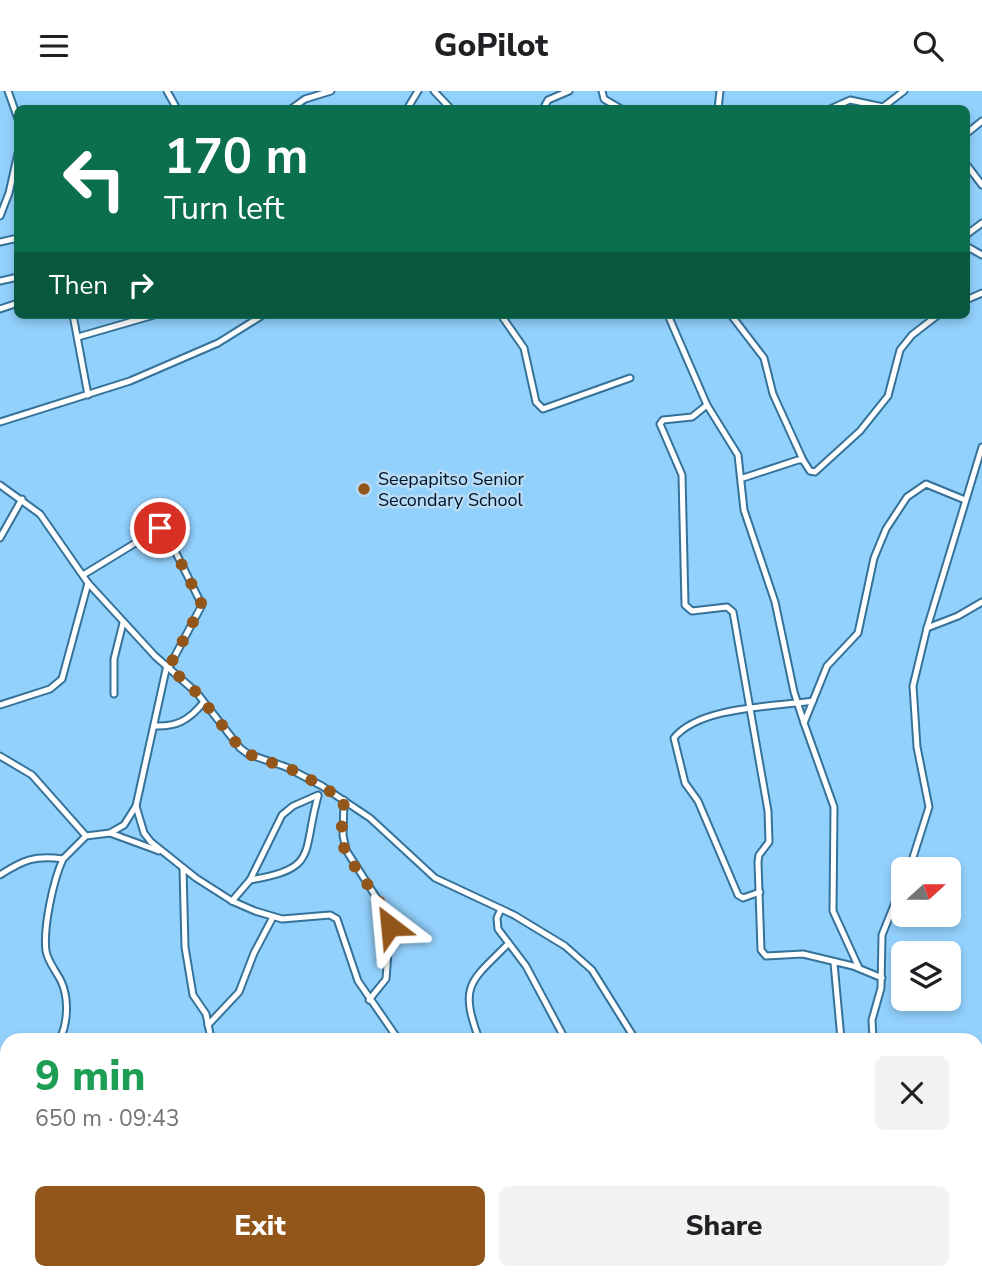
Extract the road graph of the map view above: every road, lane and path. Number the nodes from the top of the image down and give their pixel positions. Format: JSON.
{"nodes":[{"id":1,"x":8,"y":91,"type":"edge"},
{"id":2,"x":306,"y":91,"type":"edge"},
{"id":3,"x":331,"y":91,"type":"edge"},
{"id":4,"x":434,"y":91,"type":"edge"},
{"id":5,"x":569,"y":91,"type":"edge"},
{"id":6,"x":602,"y":91,"type":"edge"},
{"id":7,"x":904,"y":91,"type":"edge"},
{"id":8,"x":305,"y":99,"type":"junction"},
{"id":9,"x":297,"y":105,"type":"edge"},
{"id":10,"x":446,"y":105,"type":"edge"},
{"id":11,"x":545,"y":105,"type":"edge"},
{"id":12,"x":614,"y":105,"type":"edge"},
{"id":13,"x":839,"y":105,"type":"edge"},
{"id":14,"x":874,"y":105,"type":"edge"},
{"id":15,"x":886,"y":105,"type":"edge"},
{"id":16,"x":14,"y":108,"type":"edge"},
{"id":17,"x":970,"y":169,"type":"edge"},
{"id":18,"x":14,"y":171,"type":"edge"},
{"id":19,"x":982,"y":185,"type":"edge"},
{"id":20,"x":0,"y":216,"type":"edge"},
{"id":21,"x":74,"y":319,"type":"edge"},
{"id":22,"x":140,"y":319,"type":"edge"},
{"id":23,"x":257,"y":319,"type":"edge"},
{"id":24,"x":504,"y":319,"type":"edge"},
{"id":25,"x":670,"y":319,"type":"edge"},
{"id":26,"x":734,"y":319,"type":"edge"},
{"id":27,"x":933,"y":319,"type":"edge"},
{"id":28,"x":78,"y":337,"type":"junction"},
{"id":29,"x":630,"y":377,"type":"dead end"},
{"id":30,"x":88,"y":395,"type":"junction"},
{"id":31,"x":707,"y":405,"type":"junction"},
{"id":32,"x":0,"y":422,"type":"edge"},
{"id":33,"x":982,"y":447,"type":"edge"},
{"id":34,"x":803,"y":460,"type":"junction"},
{"id":35,"x":743,"y":478,"type":"junction"},
{"id":36,"x":0,"y":485,"type":"edge"},
{"id":37,"x":22,"y":499,"type":"junction"},
{"id":38,"x":965,"y":500,"type":"junction"},
{"id":39,"x":0,"y":538,"type":"edge"},
{"id":40,"x":83,"y":575,"type":"junction"},
{"id":41,"x":88,"y":583,"type":"junction"},
{"id":42,"x":982,"y":602,"type":"edge"},
{"id":43,"x":123,"y":623,"type":"junction"},
{"id":44,"x":927,"y":628,"type":"junction"},
{"id":45,"x":168,"y":666,"type":"junction"},
{"id":46,"x":114,"y":694,"type":"dead end"},
{"id":47,"x":813,"y":701,"type":"junction"},
{"id":48,"x":203,"y":702,"type":"junction"},
{"id":49,"x":798,"y":703,"type":"junction"},
{"id":50,"x":0,"y":705,"type":"edge"},
{"id":51,"x":750,"y":708,"type":"junction"},
{"id":52,"x":804,"y":723,"type":"junction"},
{"id":53,"x":154,"y":726,"type":"junction"},
{"id":54,"x":0,"y":756,"type":"edge"},
{"id":55,"x":323,"y":786,"type":"junction"},
{"id":56,"x":318,"y":796,"type":"junction"},
{"id":57,"x":344,"y":800,"type":"junction"},
{"id":58,"x":136,"y":806,"type":"junction"},
{"id":59,"x":110,"y":833,"type":"junction"},
{"id":60,"x":86,"y":836,"type":"junction"},
{"id":61,"x":164,"y":853,"type":"junction"},
{"id":62,"x":913,"y":857,"type":"edge"},
{"id":63,"x":62,"y":859,"type":"junction"},
{"id":64,"x":183,"y":868,"type":"junction"},
{"id":65,"x":0,"y":876,"type":"edge"},
{"id":66,"x":250,"y":880,"type":"junction"},
{"id":67,"x":760,"y":892,"type":"junction"},
{"id":68,"x":232,"y":901,"type":"junction"},
{"id":69,"x":501,"y":909,"type":"junction"},
{"id":70,"x":891,"y":913,"type":"edge"},
{"id":71,"x":273,"y":917,"type":"junction"},
{"id":72,"x":508,"y":944,"type":"junction"},
{"id":73,"x":834,"y":963,"type":"junction"},
{"id":74,"x":859,"y":968,"type":"junction"},
{"id":75,"x":882,"y":978,"type":"junction"},
{"id":76,"x":369,"y":1000,"type":"junction"},
{"id":77,"x":208,"y":1025,"type":"junction"},
{"id":78,"x":62,"y":1033,"type":"edge"},
{"id":79,"x":210,"y":1033,"type":"edge"},
{"id":80,"x":394,"y":1033,"type":"edge"},
{"id":81,"x":477,"y":1033,"type":"edge"},
{"id":82,"x":562,"y":1033,"type":"edge"},
{"id":83,"x":631,"y":1033,"type":"edge"},
{"id":84,"x":840,"y":1033,"type":"edge"},
{"id":85,"x":873,"y":1033,"type":"edge"}],
"edges":[{"from":1,"to":16,"type":"street"},
{"from":2,"to":8,"type":"street"},
{"from":3,"to":8,"type":"street"},
{"from":4,"to":10,"type":"street"},
{"from":5,"to":11,"type":"street"},
{"from":6,"to":12,"type":"street"},
{"from":7,"to":15,"type":"street"},
{"from":8,"to":9,"type":"street"},
{"from":13,"to":14,"type":"street"},
{"from":17,"to":19,"type":"street"},
{"from":18,"to":20,"type":"street"},
{"from":21,"to":28,"type":"street"},
{"from":22,"to":28,"type":"street"},
{"from":23,"to":30,"type":"street"},
{"from":24,"to":29,"type":"street"},
{"from":25,"to":31,"type":"street"},
{"from":26,"to":34,"type":"street"},
{"from":27,"to":34,"type":"street"},
{"from":28,"to":30,"type":"street"},
{"from":30,"to":32,"type":"street"},
{"from":31,"to":35,"type":"street"},
{"from":31,"to":51,"type":"street"},
{"from":33,"to":38,"type":"street"},
{"from":34,"to":35,"type":"street"},
{"from":35,"to":49,"type":"street"},
{"from":36,"to":37,"type":"street"},
{"from":37,"to":39,"type":"street"},
{"from":37,"to":40,"type":"street"},
{"from":38,"to":44,"type":"street"},
{"from":38,"to":47,"type":"street"},
{"from":40,"to":41,"type":"street"},
{"from":40,"to":45,"type":"street"},
{"from":41,"to":43,"type":"street"},
{"from":41,"to":50,"type":"street"},
{"from":42,"to":44,"type":"street"},
{"from":43,"to":45,"type":"street"},
{"from":43,"to":46,"type":"street"},
{"from":44,"to":62,"type":"street"},
{"from":45,"to":48,"type":"street"},
{"from":45,"to":53,"type":"street"},
{"from":47,"to":49,"type":"street"},
{"from":47,"to":52,"type":"street"},
{"from":48,"to":53,"type":"street"},
{"from":48,"to":55,"type":"street"},
{"from":49,"to":51,"type":"street"},
{"from":49,"to":52,"type":"street"},
{"from":51,"to":67,"type":"street"},
{"from":51,"to":67,"type":"street"},
{"from":52,"to":74,"type":"street"},
{"from":53,"to":58,"type":"street"},
{"from":54,"to":60,"type":"street"},
{"from":55,"to":56,"type":"street"},
{"from":55,"to":57,"type":"street"},
{"from":56,"to":66,"type":"street"},
{"from":56,"to":66,"type":"street"},
{"from":57,"to":69,"type":"street"},
{"from":57,"to":76,"type":"street"},
{"from":58,"to":59,"type":"street"},
{"from":58,"to":61,"type":"street"},
{"from":59,"to":60,"type":"street"},
{"from":59,"to":61,"type":"street"},
{"from":60,"to":63,"type":"street"},
{"from":61,"to":64,"type":"street"},
{"from":63,"to":65,"type":"street"},
{"from":63,"to":78,"type":"street"},
{"from":64,"to":68,"type":"street"},
{"from":64,"to":77,"type":"street"},
{"from":66,"to":68,"type":"street"},
{"from":67,"to":73,"type":"street"},
{"from":68,"to":71,"type":"street"},
{"from":69,"to":72,"type":"street"},
{"from":69,"to":83,"type":"street"},
{"from":70,"to":75,"type":"street"},
{"from":71,"to":76,"type":"street"},
{"from":71,"to":77,"type":"street"},
{"from":72,"to":81,"type":"street"},
{"from":72,"to":82,"type":"street"},
{"from":73,"to":74,"type":"street"},
{"from":73,"to":84,"type":"street"},
{"from":74,"to":75,"type":"street"},
{"from":75,"to":85,"type":"street"},
{"from":76,"to":80,"type":"street"},
{"from":77,"to":79,"type":"street"}]}
